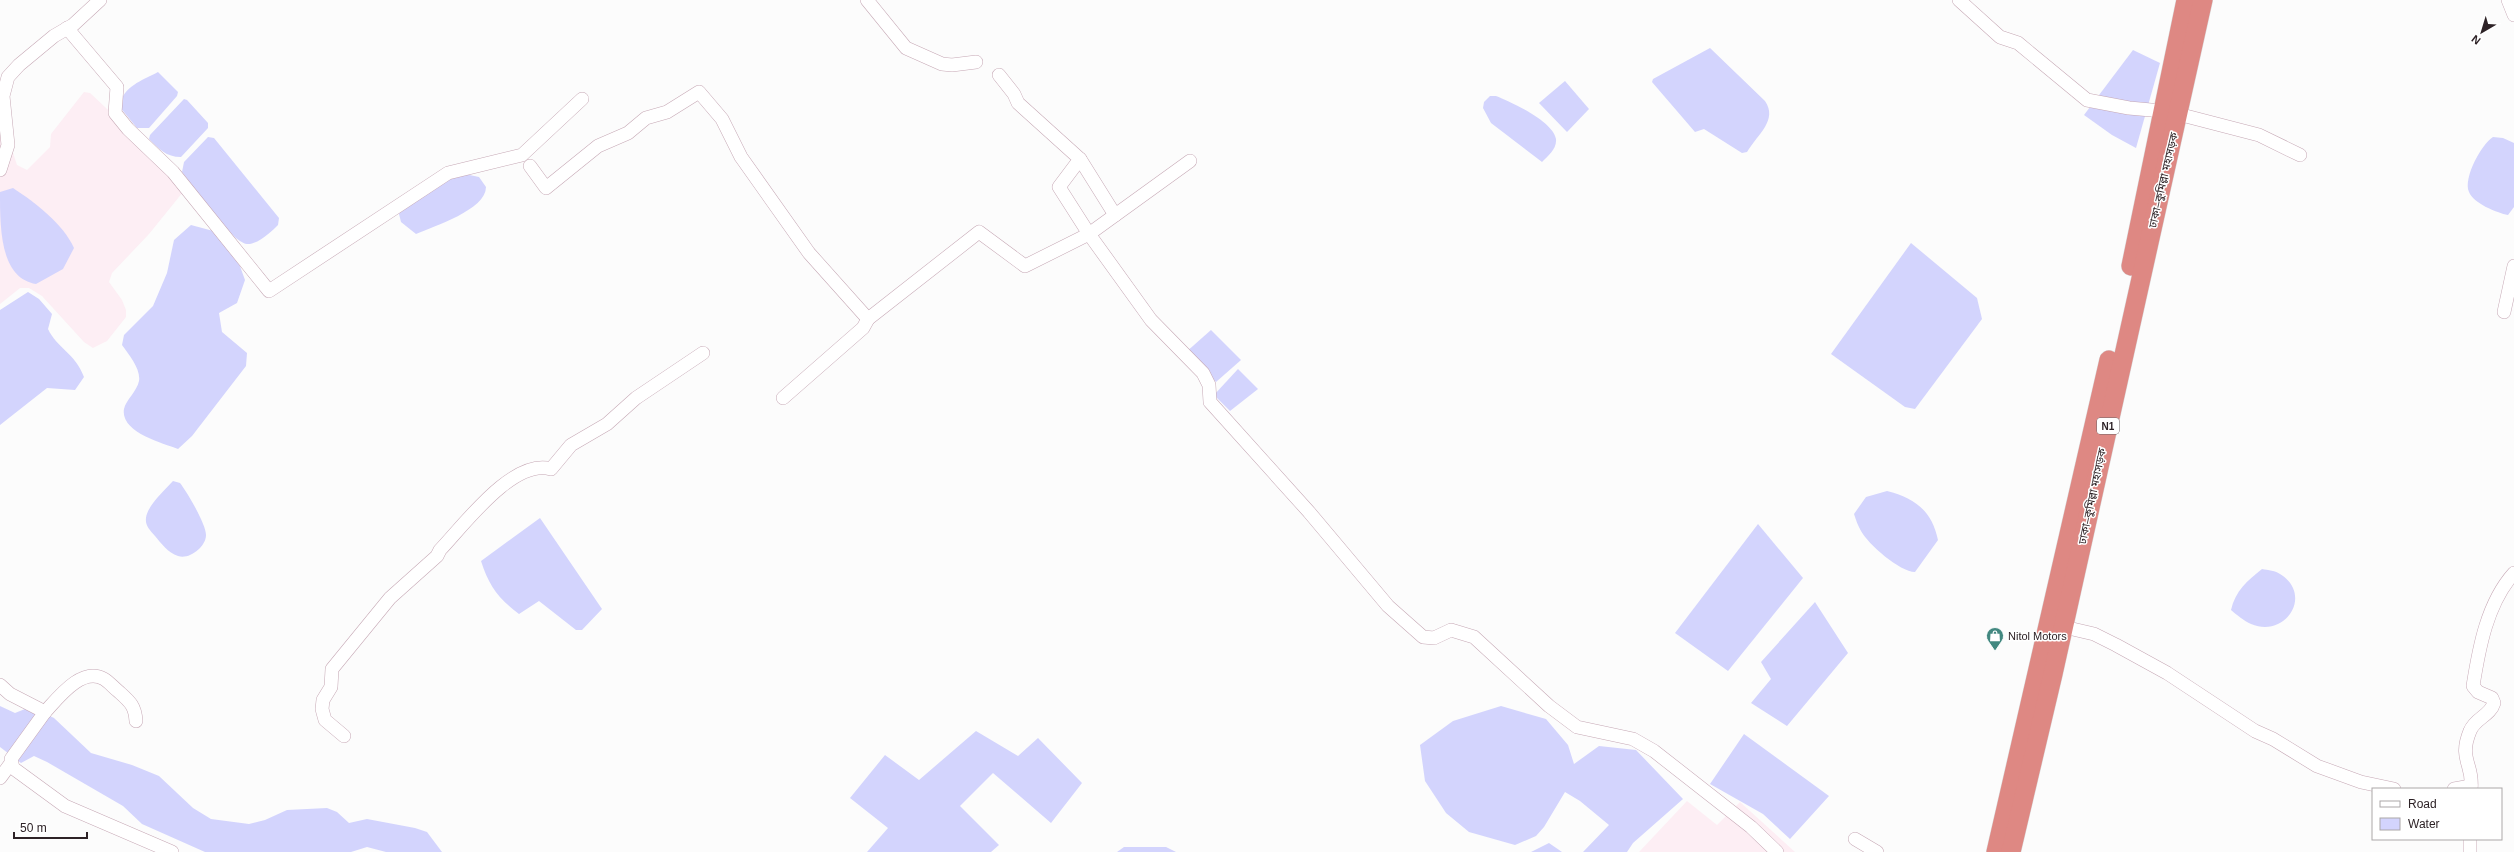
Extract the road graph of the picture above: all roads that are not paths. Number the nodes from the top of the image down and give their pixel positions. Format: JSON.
{"nodes":[{"id":1,"x":100,"y":0,"type":"edge"},
{"id":2,"x":867,"y":0,"type":"edge"},
{"id":3,"x":1959,"y":0,"type":"edge"},
{"id":4,"x":2186,"y":0,"type":"edge"},
{"id":5,"x":2203,"y":0,"type":"edge"},
{"id":6,"x":2508,"y":0,"type":"edge"},
{"id":7,"x":2514,"y":15,"type":"edge"},
{"id":8,"x":67,"y":28,"type":"junction"},
{"id":9,"x":976,"y":62,"type":"dead end"},
{"id":10,"x":999,"y":75,"type":"dead end"},
{"id":11,"x":1,"y":96,"type":"edge"},
{"id":12,"x":582,"y":99,"type":"dead end"},
{"id":13,"x":2170,"y":112,"type":"junction"},
{"id":14,"x":2300,"y":155,"type":"dead end"},
{"id":15,"x":1080,"y":159,"type":"junction"},
{"id":16,"x":1190,"y":161,"type":"dead end"},
{"id":17,"x":530,"y":166,"type":"dead end"},
{"id":18,"x":0,"y":170,"type":"edge"},
{"id":19,"x":1116,"y":215,"type":"junction"},
{"id":20,"x":1089,"y":234,"type":"junction"},
{"id":21,"x":2514,"y":266,"type":"edge"},
{"id":22,"x":2504,"y":312,"type":"dead end"},
{"id":23,"x":868,"y":319,"type":"junction"},
{"id":24,"x":703,"y":353,"type":"dead end"},
{"id":25,"x":783,"y":398,"type":"dead end"},
{"id":26,"x":2514,"y":573,"type":"edge"},
{"id":27,"x":2064,"y":626,"type":"junction"},
{"id":28,"x":0,"y":685,"type":"edge"},
{"id":29,"x":45,"y":712,"type":"junction"},
{"id":30,"x":136,"y":721,"type":"dead end"},
{"id":31,"x":344,"y":736,"type":"dead end"},
{"id":32,"x":11,"y":761,"type":"junction"},
{"id":33,"x":0,"y":778,"type":"edge"},
{"id":34,"x":2389,"y":788,"type":"edge"},
{"id":35,"x":2471,"y":788,"type":"edge"},
{"id":36,"x":1855,"y":839,"type":"dead end"},
{"id":37,"x":2470,"y":840,"type":"edge"},
{"id":38,"x":172,"y":852,"type":"edge"},
{"id":39,"x":1777,"y":852,"type":"edge"},
{"id":40,"x":1877,"y":852,"type":"edge"},
{"id":41,"x":1996,"y":852,"type":"edge"},
{"id":42,"x":2011,"y":852,"type":"edge"},
{"id":43,"x":2470,"y":852,"type":"edge"}],
"edges":[{"from":1,"to":8,"type":"street"},
{"from":2,"to":9,"type":"street"},
{"from":3,"to":13,"type":"street"},
{"from":4,"to":13,"type":"highway","name":"ঢাকা–কুমিল্লা মহাসড়ক","number":"N1"},
{"from":5,"to":13,"type":"highway","name":"ঢাকা–কুমিল্লা মহাসড়ক","number":"N1"},
{"from":6,"to":7,"type":"street"},
{"from":8,"to":11,"type":"street"},
{"from":8,"to":12,"type":"street"},
{"from":10,"to":15,"type":"street"},
{"from":11,"to":18,"type":"street"},
{"from":13,"to":14,"type":"street"},
{"from":13,"to":27,"type":"highway","name":"ঢাকা–কুমিল্লা মহাসড়ক","number":"N1"},
{"from":13,"to":41,"type":"highway","name":"ঢাকা–কুমিল্লা মহাসড়ক","number":"N1"},
{"from":15,"to":19,"type":"street"},
{"from":15,"to":20,"type":"street"},
{"from":16,"to":19,"type":"street"},
{"from":17,"to":23,"type":"street"},
{"from":19,"to":20,"type":"street"},
{"from":20,"to":23,"type":"street"},
{"from":20,"to":39,"type":"street"},
{"from":21,"to":22,"type":"street"},
{"from":23,"to":25,"type":"street"},
{"from":24,"to":31,"type":"street"},
{"from":26,"to":35,"type":"street"},
{"from":27,"to":34,"type":"street"},
{"from":27,"to":42,"type":"highway","name":"ঢাকা–কুমিল্লা মহাসড়ক","number":"N1"},
{"from":28,"to":29,"type":"street"},
{"from":29,"to":30,"type":"street"},
{"from":29,"to":32,"type":"street"},
{"from":32,"to":33,"type":"street"},
{"from":32,"to":38,"type":"street"},
{"from":36,"to":40,"type":"street"},
{"from":37,"to":43,"type":"street"}]}
